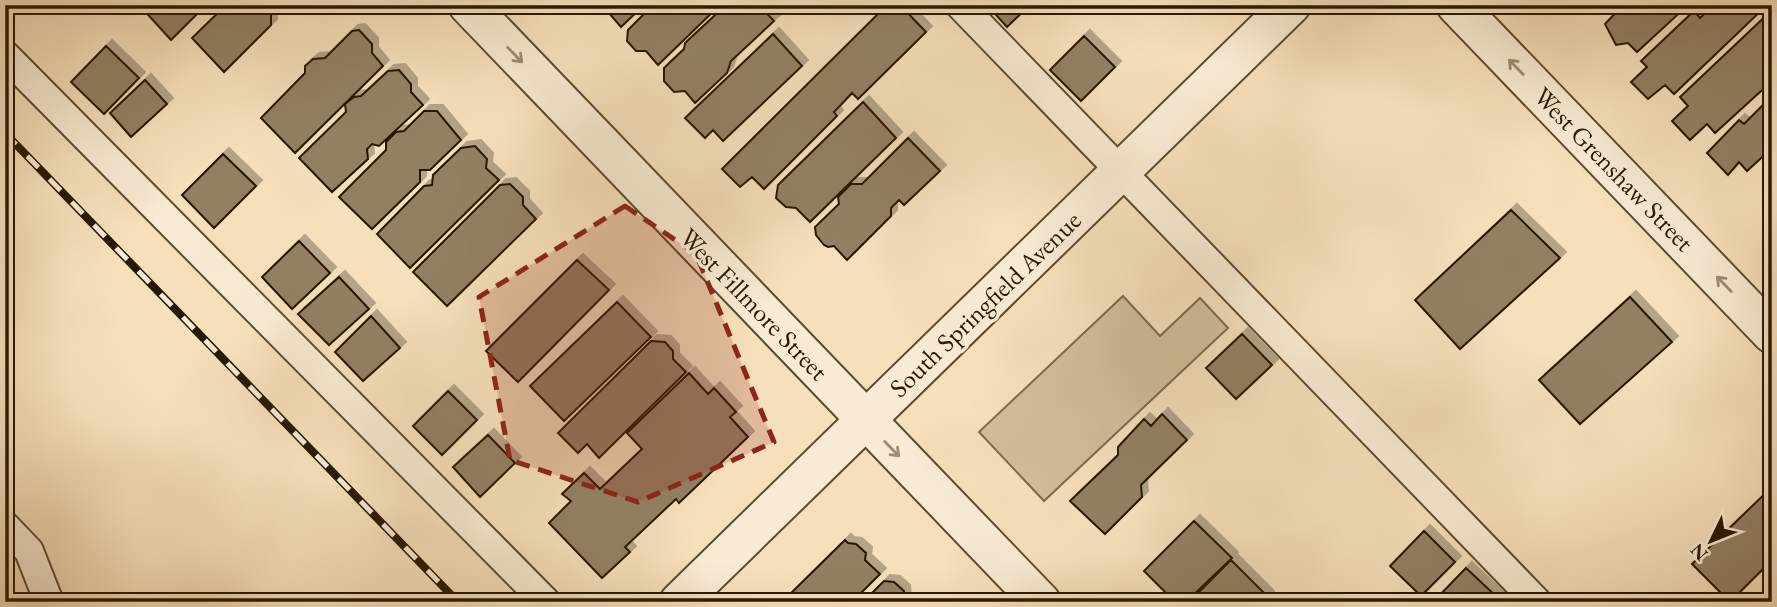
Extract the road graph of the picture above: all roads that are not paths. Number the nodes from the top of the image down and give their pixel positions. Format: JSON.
{"nodes":[{"id":1,"x":468,"y":5,"type":"edge"},
{"id":2,"x":960,"y":5,"type":"edge"},
{"id":3,"x":1291,"y":5,"type":"edge"},
{"id":4,"x":1456,"y":5,"type":"edge"},
{"id":5,"x":5,"y":55,"type":"edge"},
{"id":6,"x":1120,"y":171,"type":"junction"},
{"id":7,"x":1772,"y":334,"type":"edge"},
{"id":8,"x":865,"y":421,"type":"junction"},
{"id":9,"x":5,"y":526,"type":"edge"},
{"id":10,"x":50,"y":602,"type":"edge"},
{"id":11,"x":546,"y":602,"type":"edge"},
{"id":12,"x":679,"y":602,"type":"edge"},
{"id":13,"x":1041,"y":602,"type":"edge"},
{"id":14,"x":1537,"y":602,"type":"edge"}],
"edges":[{"from":1,"to":8,"type":"street","name":"West Fillmore Street","one_way":true},
{"from":2,"to":6,"type":"lane"},
{"from":3,"to":6,"type":"street","name":"South Springfield Avenue"},
{"from":7,"to":4,"type":"street","name":"West Grenshaw Street","one_way":true},
{"from":5,"to":11,"type":"lane"},
{"from":6,"to":8,"type":"street","name":"South Springfield Avenue"},
{"from":6,"to":14,"type":"lane"},
{"from":8,"to":12,"type":"street","name":"South Springfield Avenue"},
{"from":8,"to":13,"type":"street","name":"West Fillmore Street","one_way":true},
{"from":9,"to":10,"type":"lane"}]}
